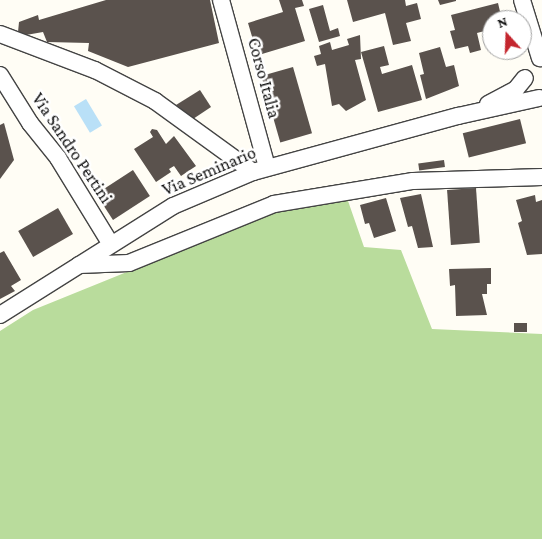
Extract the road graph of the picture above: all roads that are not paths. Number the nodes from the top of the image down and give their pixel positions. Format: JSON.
{"nodes":[{"id":1,"x":221,"y":0,"type":"edge"},
{"id":2,"x":522,"y":0,"type":"edge"},
{"id":3,"x":0,"y":34,"type":"edge"},
{"id":4,"x":541,"y":58,"type":"edge"},
{"id":5,"x":0,"y":75,"type":"edge"},
{"id":6,"x":525,"y":78,"type":"junction"},
{"id":7,"x":540,"y":98,"type":"edge"},
{"id":8,"x":458,"y":116,"type":"junction"},
{"id":9,"x":260,"y":170,"type":"junction"},
{"id":10,"x":542,"y":177,"type":"edge"},
{"id":11,"x":110,"y":243,"type":"junction"},
{"id":12,"x":79,"y":265,"type":"junction"},
{"id":13,"x":0,"y":315,"type":"edge"}],
"edges":[{"from":1,"to":9,"type":"street","name":"Corso Italia"},
{"from":2,"to":4,"type":"street"},
{"from":3,"to":9,"type":"street"},
{"from":4,"to":6,"type":"street"},
{"from":5,"to":11,"type":"street","name":"Via Sandro Pertini"},
{"from":6,"to":7,"type":"street"},
{"from":6,"to":8,"type":"street"},
{"from":7,"to":8,"type":"street"},
{"from":8,"to":9,"type":"street","name":"Via Seminario"},
{"from":9,"to":11,"type":"street","name":"Via Seminario"},
{"from":10,"to":12,"type":"street"},
{"from":11,"to":12,"type":"street","name":"Via Seminario"},
{"from":12,"to":13,"type":"street","name":"Via Seminario"}]}
